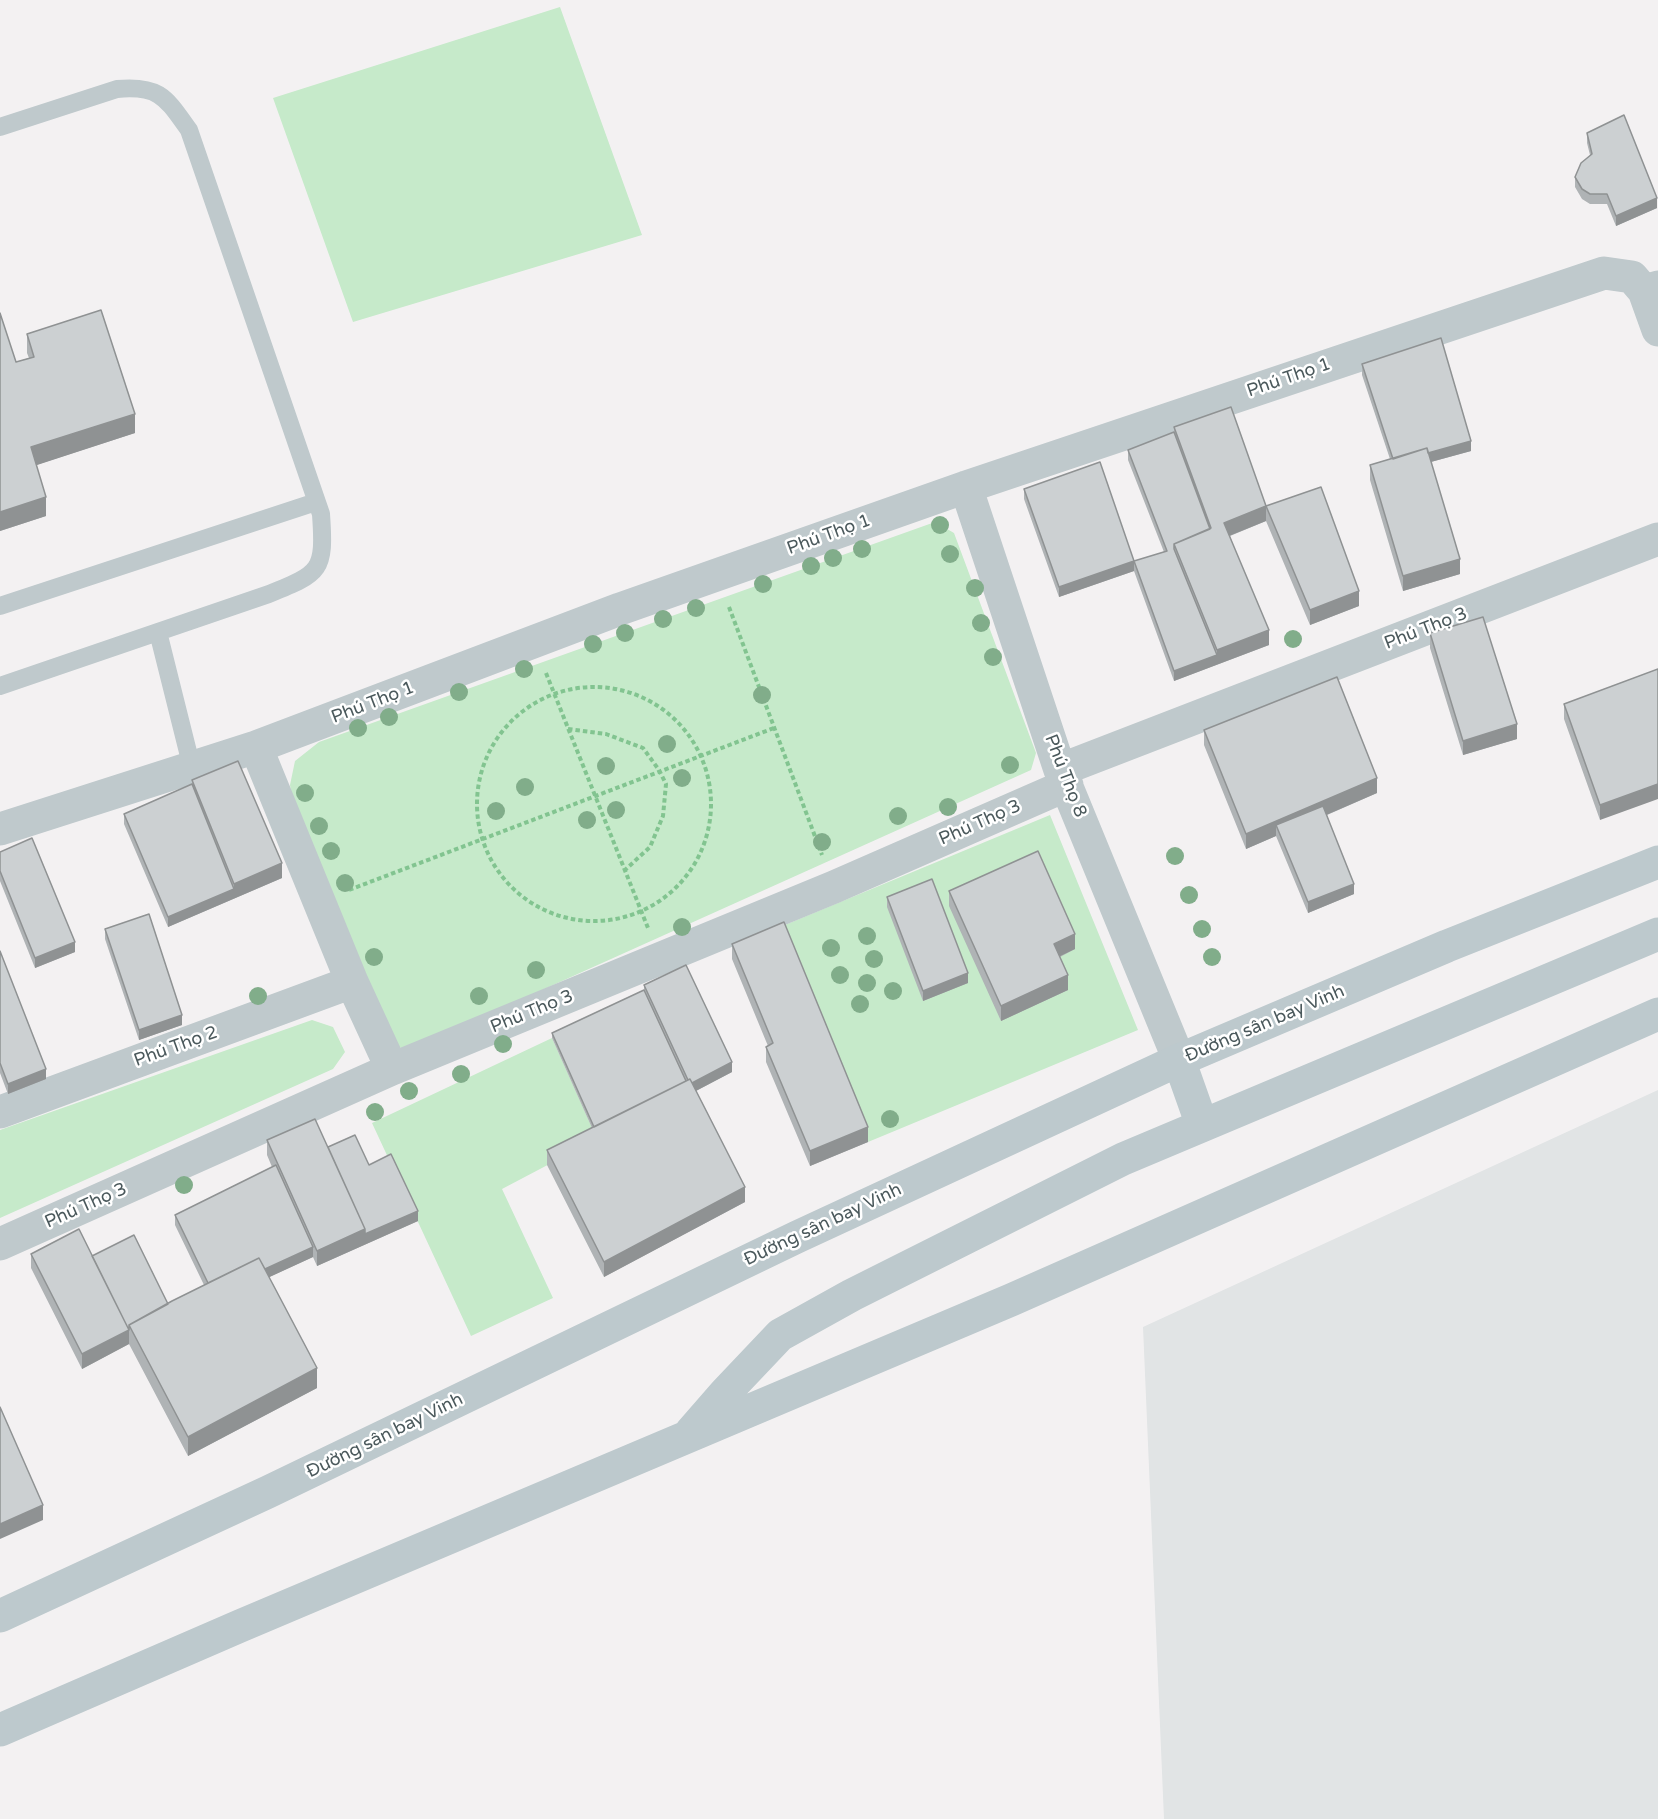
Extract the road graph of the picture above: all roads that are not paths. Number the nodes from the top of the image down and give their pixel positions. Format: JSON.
{"nodes":[{"id":1,"x":0,"y":127,"type":"edge"},
{"id":2,"x":1651,"y":289,"type":"edge"},
{"id":3,"x":1658,"y":330,"type":"edge"},
{"id":4,"x":966,"y":487,"type":"junction"},
{"id":5,"x":316,"y":502,"type":"junction"},
{"id":6,"x":1658,"y":539,"type":"edge"},
{"id":7,"x":0,"y":606,"type":"edge"},
{"id":8,"x":158,"y":632,"type":"junction"},
{"id":9,"x":0,"y":686,"type":"edge"},
{"id":10,"x":256,"y":747,"type":"junction"},
{"id":11,"x":192,"y":768,"type":"junction"},
{"id":12,"x":1063,"y":778,"type":"junction"},
{"id":13,"x":0,"y":828,"type":"edge"},
{"id":14,"x":1658,"y":862,"type":"edge"},
{"id":15,"x":1658,"y":934,"type":"edge"},
{"id":16,"x":352,"y":982,"type":"junction"},
{"id":17,"x":1658,"y":1014,"type":"edge"},
{"id":18,"x":1179,"y":1060,"type":"junction"},
{"id":19,"x":392,"y":1070,"type":"junction"},
{"id":20,"x":0,"y":1112,"type":"edge"},
{"id":21,"x":1202,"y":1125,"type":"junction"},
{"id":22,"x":0,"y":1244,"type":"edge"},
{"id":23,"x":688,"y":1436,"type":"junction"},
{"id":24,"x":0,"y":1616,"type":"edge"},
{"id":25,"x":0,"y":1730,"type":"edge"}],
"edges":[{"from":1,"to":5,"type":"lane"},
{"from":2,"to":3,"type":"street"},
{"from":2,"to":4,"type":"street","name":"Phú Thọ 1"},
{"from":4,"to":10,"type":"street","name":"Phú Thọ 1"},
{"from":4,"to":12,"type":"street","name":"Phú Thọ 8"},
{"from":5,"to":7,"type":"lane"},
{"from":5,"to":8,"type":"lane"},
{"from":6,"to":12,"type":"street","name":"Phú Thọ 3"},
{"from":8,"to":9,"type":"lane"},
{"from":8,"to":11,"type":"lane"},
{"from":10,"to":11,"type":"street","name":"Phú Thọ 1"},
{"from":10,"to":16,"type":"street"},
{"from":11,"to":13,"type":"street","name":"Phú Thọ 1"},
{"from":12,"to":18,"type":"street","name":"Phú Thọ 8"},
{"from":12,"to":19,"type":"street","name":"Phú Thọ 3"},
{"from":14,"to":18,"type":"main road","name":"Đường sân bay Vinh"},
{"from":15,"to":21,"type":"main road"},
{"from":16,"to":19,"type":"street"},
{"from":16,"to":20,"type":"street","name":"Phú Thọ 2"},
{"from":17,"to":23,"type":"main road"},
{"from":18,"to":21,"type":"main road"},
{"from":18,"to":24,"type":"main road","name":"Đường sân bay Vinh"},
{"from":19,"to":22,"type":"street","name":"Phú Thọ 3"},
{"from":21,"to":23,"type":"main road"},
{"from":23,"to":25,"type":"main road"}]}
